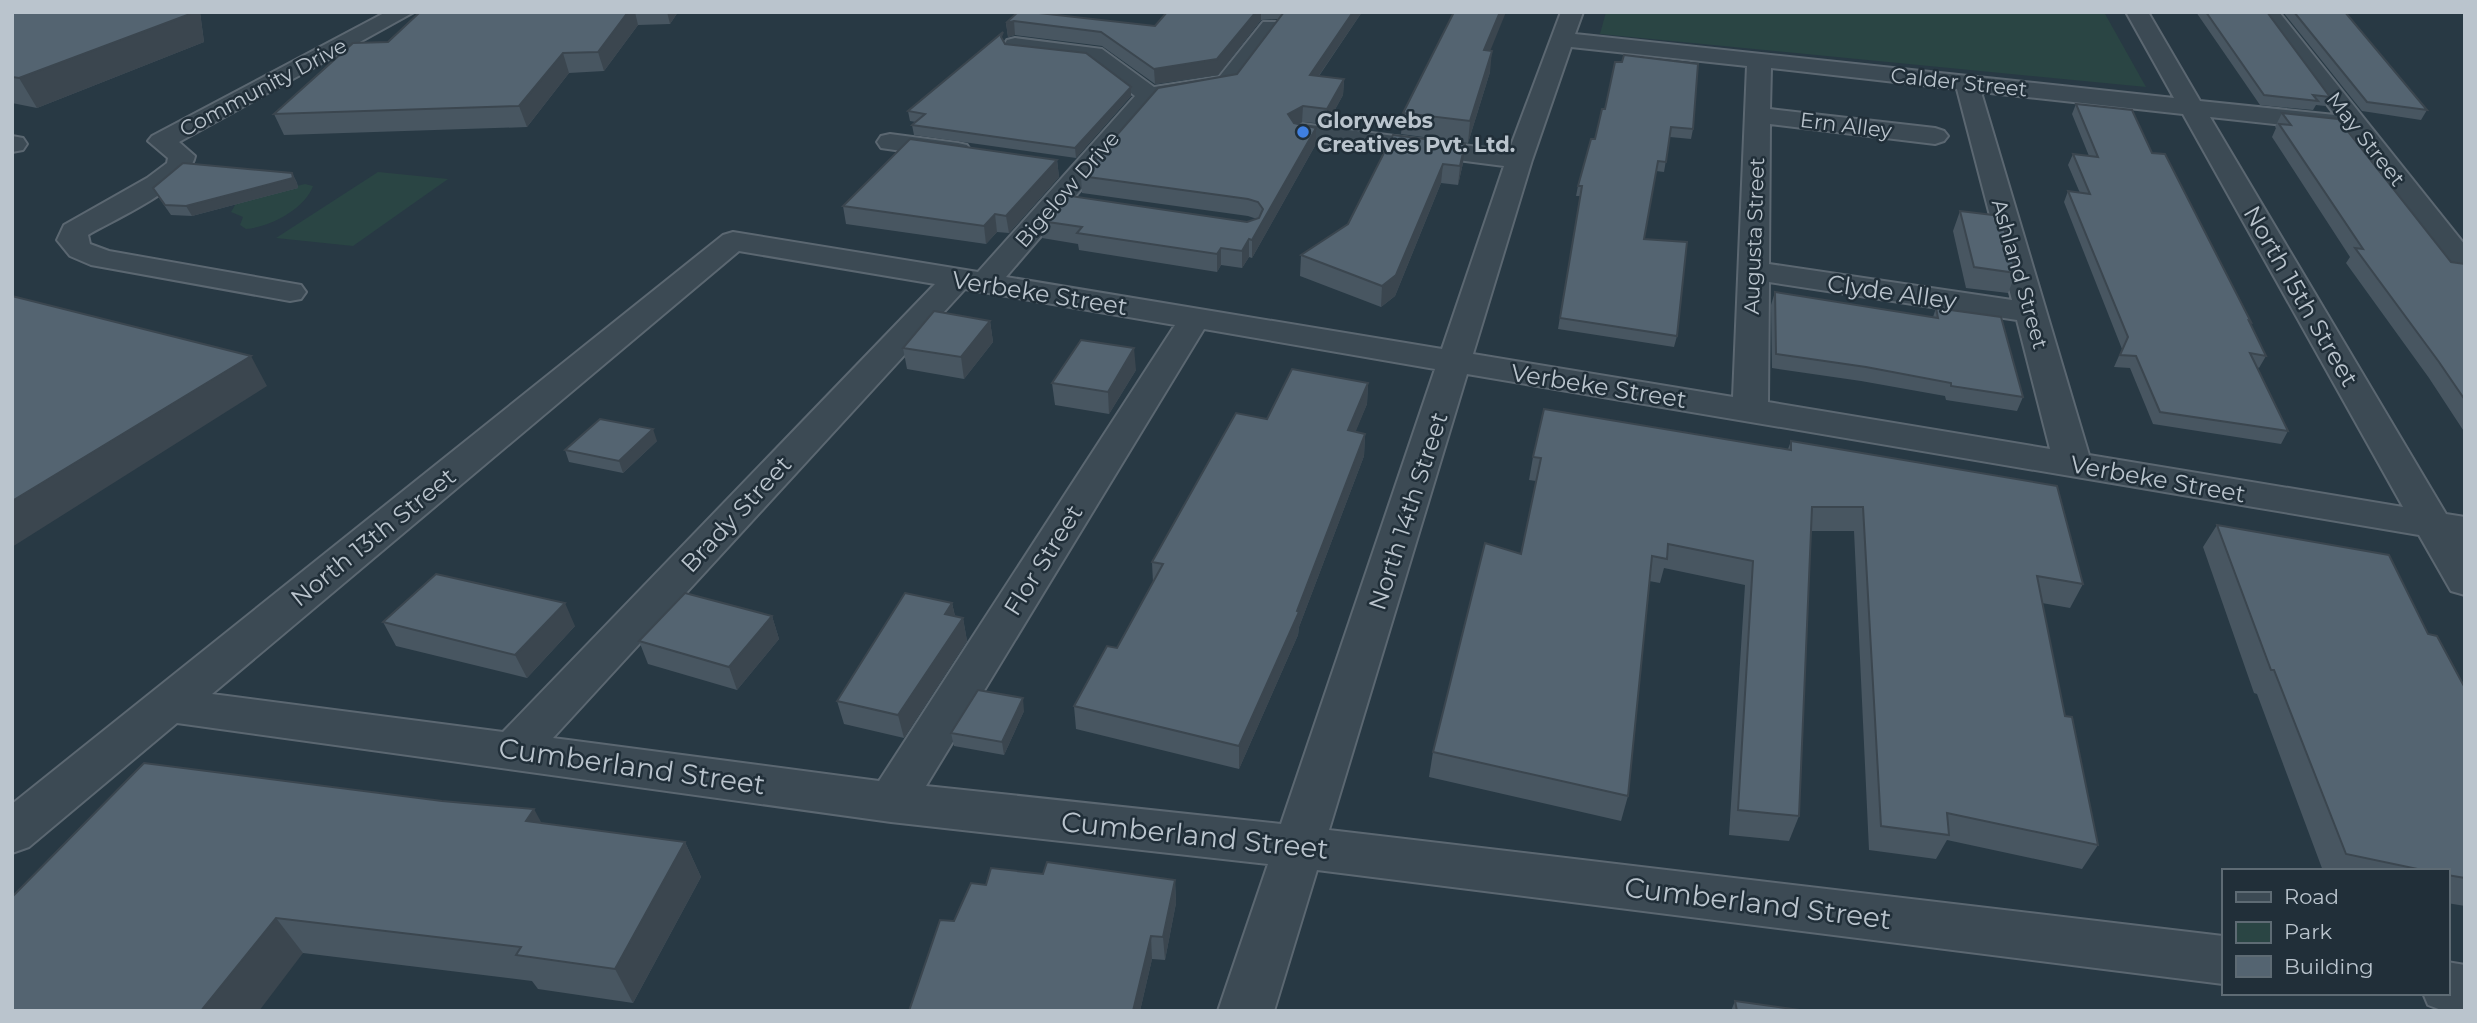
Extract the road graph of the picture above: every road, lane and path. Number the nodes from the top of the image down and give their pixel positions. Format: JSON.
{"nodes":[{"id":1,"x":403,"y":12,"type":"edge"},
{"id":2,"x":2137,"y":12,"type":"edge"},
{"id":3,"x":2268,"y":12,"type":"edge"},
{"id":4,"x":1568,"y":25,"type":"edge"},
{"id":5,"x":1271,"y":27,"type":"edge"},
{"id":6,"x":1015,"y":45,"type":"edge"},
{"id":7,"x":1759,"y":61,"type":"junction"},
{"id":8,"x":1967,"y":83,"type":"junction"},
{"id":9,"x":1150,"y":95,"type":"junction"},
{"id":10,"x":2192,"y":107,"type":"junction"},
{"id":11,"x":1758,"y":115,"type":"junction"},
{"id":12,"x":2356,"y":125,"type":"junction"},
{"id":13,"x":1303,"y":132,"type":"edge"},
{"id":14,"x":1935,"y":136,"type":"dead end"},
{"id":15,"x":890,"y":142,"type":"dead end"},
{"id":16,"x":987,"y":156,"type":"edge"},
{"id":17,"x":1519,"y":160,"type":"junction"},
{"id":18,"x":1056,"y":166,"type":"edge"},
{"id":19,"x":1084,"y":170,"type":"junction"},
{"id":20,"x":733,"y":241,"type":"joint"},
{"id":21,"x":2465,"y":265,"type":"edge"},
{"id":22,"x":1753,"y":271,"type":"junction"},
{"id":23,"x":970,"y":282,"type":"junction"},
{"id":24,"x":289,"y":292,"type":"dead end"},
{"id":25,"x":2030,"y":312,"type":"junction"},
{"id":26,"x":1195,"y":318,"type":"junction"},
{"id":27,"x":1456,"y":362,"type":"junction"},
{"id":28,"x":1750,"y":411,"type":"junction"},
{"id":29,"x":2073,"y":465,"type":"junction"},
{"id":30,"x":2449,"y":527,"type":"edge"},
{"id":31,"x":2465,"y":580,"type":"edge"},
{"id":32,"x":168,"y":705,"type":"junction"},
{"id":33,"x":515,"y":749,"type":"junction"},
{"id":34,"x":891,"y":802,"type":"junction"},
{"id":35,"x":12,"y":833,"type":"edge"},
{"id":36,"x":1301,"y":847,"type":"junction"},
{"id":37,"x":2222,"y":960,"type":"edge"},
{"id":38,"x":1246,"y":1011,"type":"edge"}],
"edges":[{"from":1,"to":24,"type":"street","name":"Community Drive"},
{"from":2,"to":10,"type":"street","name":"North 15th Street"},
{"from":3,"to":12,"type":"street","name":"May Street"},
{"from":4,"to":7,"type":"street","name":"Calder Street"},
{"from":4,"to":17,"type":"street","name":"North 14th Street"},
{"from":5,"to":9,"type":"street"},
{"from":6,"to":9,"type":"street"},
{"from":7,"to":8,"type":"street","name":"Calder Street"},
{"from":7,"to":11,"type":"street","name":"Augusta Street"},
{"from":8,"to":10,"type":"street","name":"Calder Street"},
{"from":8,"to":25,"type":"street","name":"Ashland Street"},
{"from":9,"to":19,"type":"street","name":"Bigelow Drive"},
{"from":10,"to":12,"type":"street","name":"Calder Street"},
{"from":10,"to":30,"type":"street","name":"North 15th Street"},
{"from":11,"to":14,"type":"street","name":"Ern Alley"},
{"from":11,"to":22,"type":"street","name":"Augusta Street"},
{"from":12,"to":21,"type":"street","name":"May Street"},
{"from":13,"to":17,"type":"street"},
{"from":15,"to":16,"type":"street"},
{"from":17,"to":27,"type":"street","name":"North 14th Street"},
{"from":18,"to":19,"type":"street"},
{"from":19,"to":23,"type":"street","name":"Bigelow Drive"},
{"from":20,"to":23,"type":"street","name":"Verbeke Street"},
{"from":20,"to":32,"type":"street","name":"North 13th Street"},
{"from":22,"to":25,"type":"street","name":"Clyde Alley"},
{"from":22,"to":28,"type":"street","name":"Augusta Street"},
{"from":23,"to":26,"type":"street","name":"Verbeke Street"},
{"from":23,"to":33,"type":"street","name":"Brady Street"},
{"from":25,"to":29,"type":"street","name":"Ashland Street"},
{"from":26,"to":27,"type":"street","name":"Verbeke Street"},
{"from":26,"to":34,"type":"street","name":"Flor Street"},
{"from":27,"to":28,"type":"street","name":"Verbeke Street"},
{"from":27,"to":36,"type":"street","name":"North 14th Street"},
{"from":28,"to":29,"type":"street","name":"Verbeke Street"},
{"from":29,"to":30,"type":"street","name":"Verbeke Street"},
{"from":30,"to":31,"type":"street","name":"North 15th Street"},
{"from":32,"to":33,"type":"street","name":"Cumberland Street"},
{"from":32,"to":35,"type":"street","name":"North 13th Street"},
{"from":33,"to":34,"type":"street","name":"Cumberland Street"},
{"from":34,"to":36,"type":"street","name":"Cumberland Street"},
{"from":36,"to":37,"type":"street","name":"Cumberland Street"},
{"from":36,"to":38,"type":"street","name":"North 14th Street"}]}
